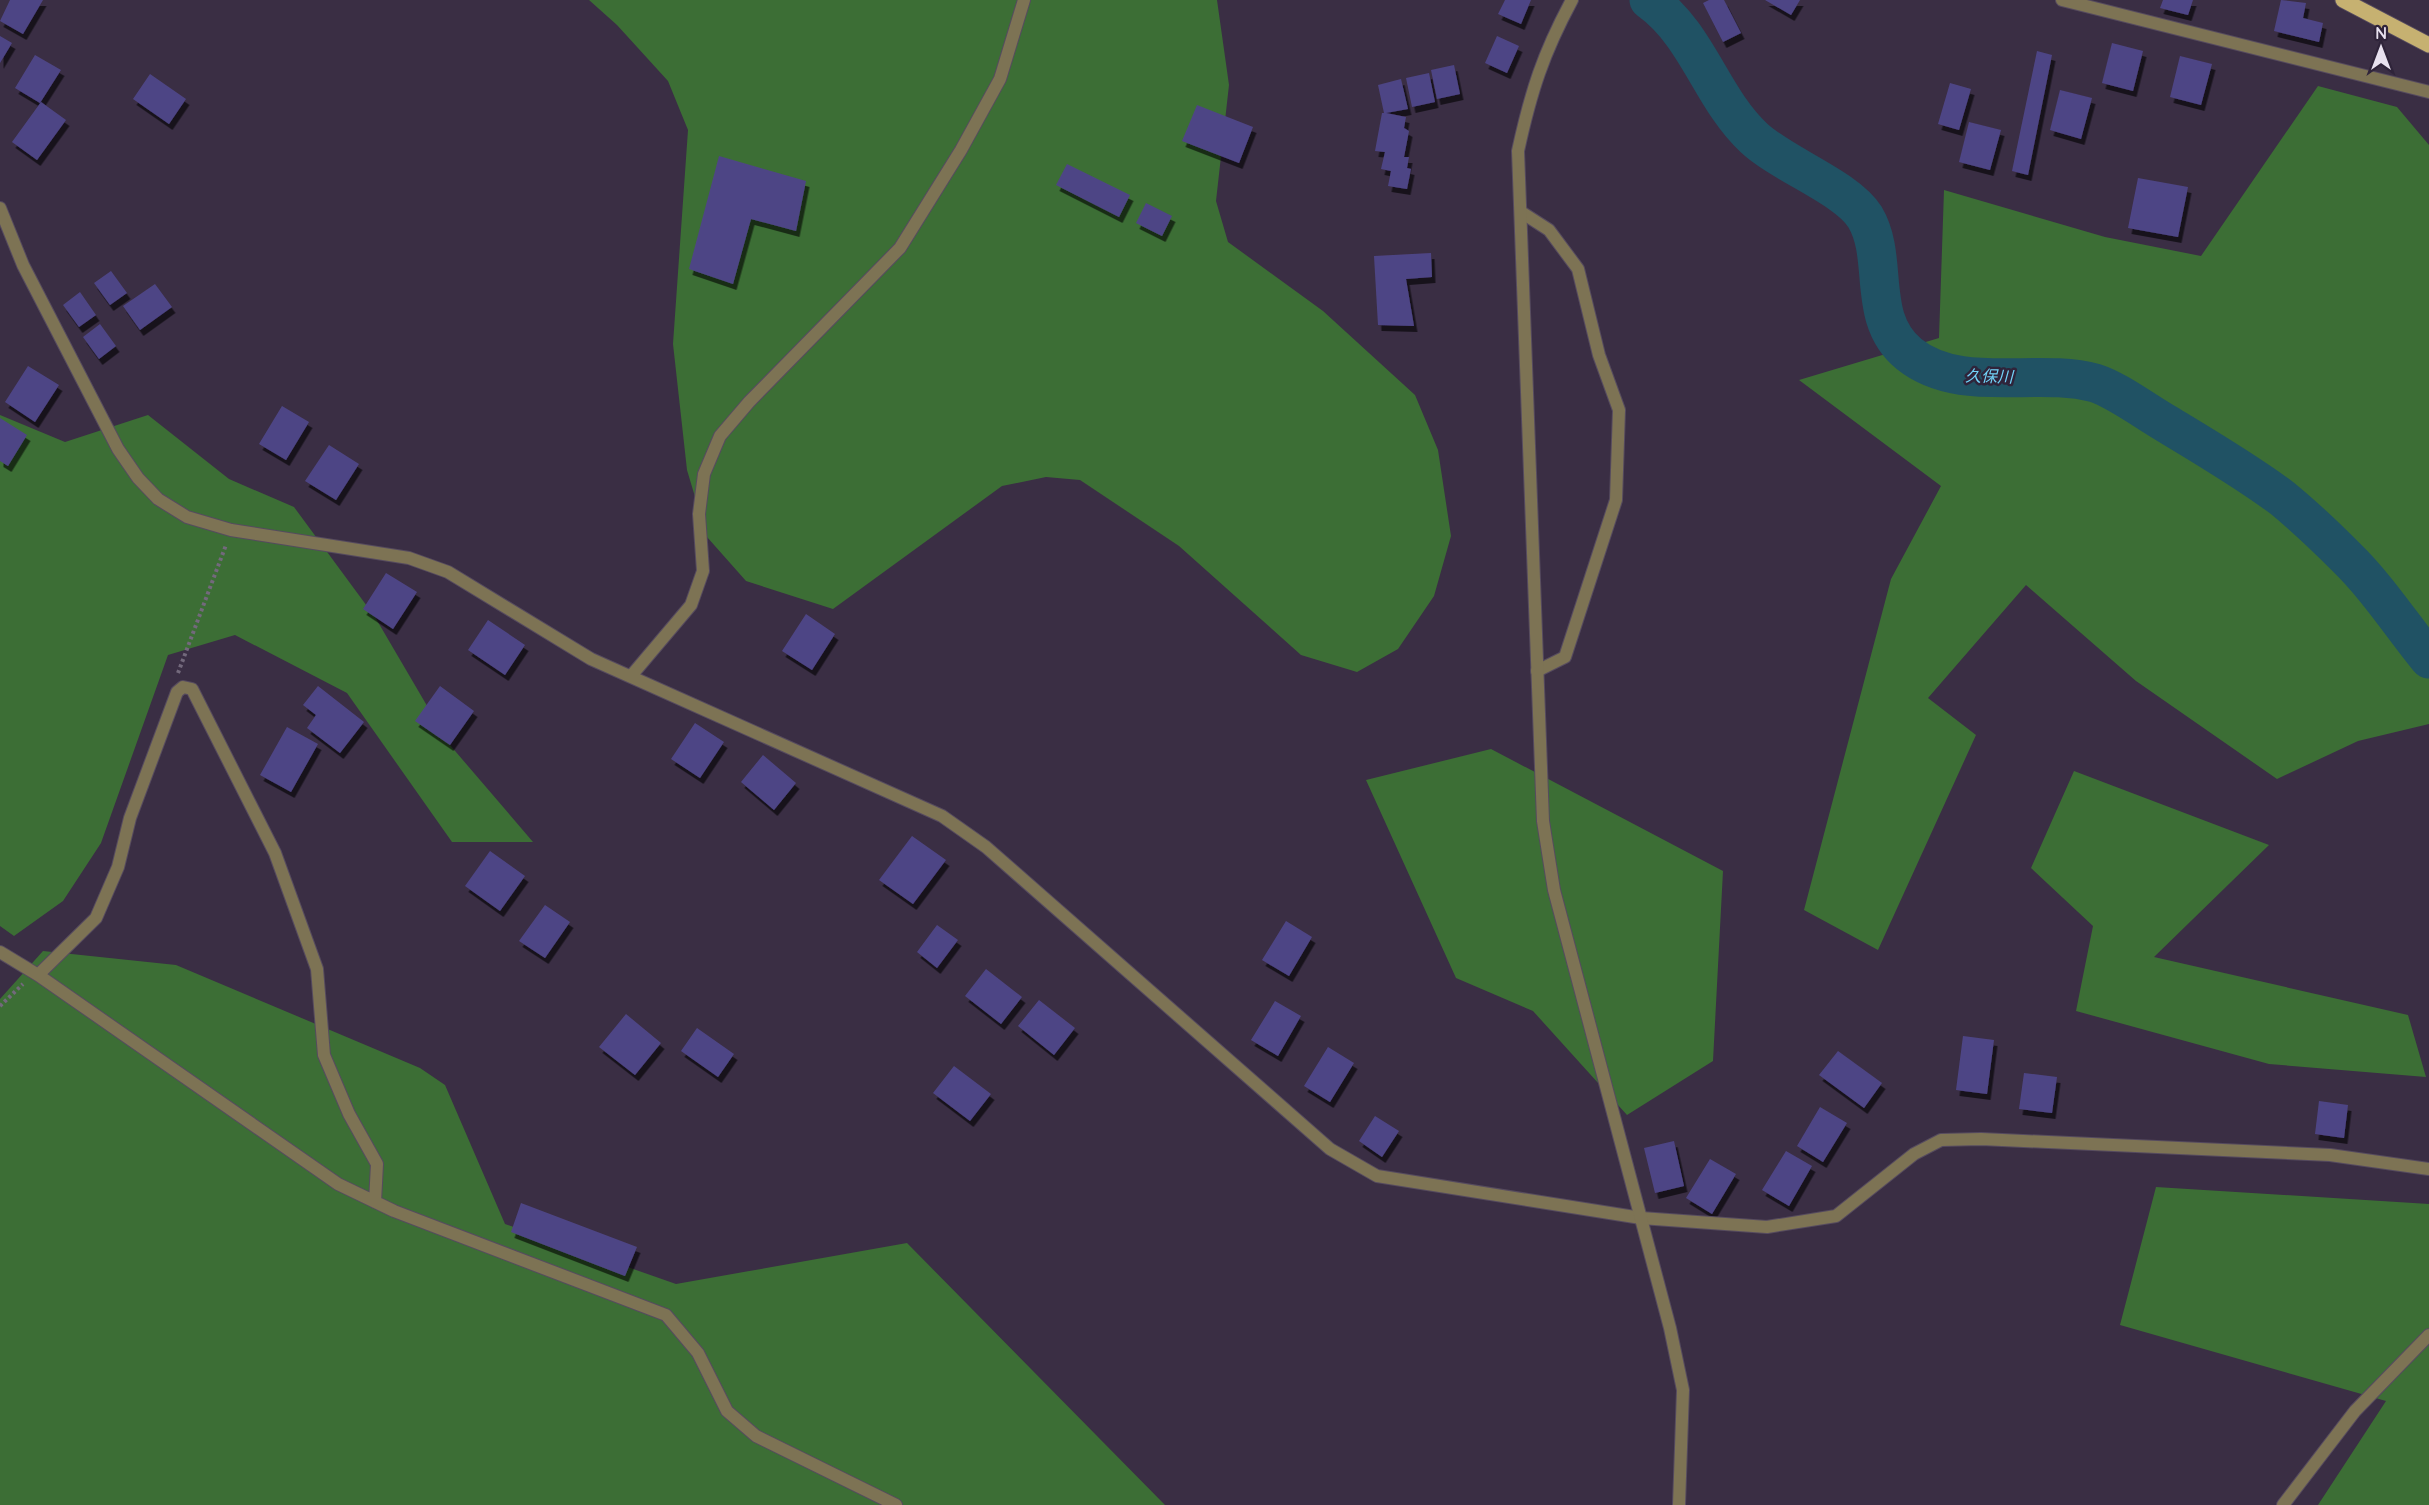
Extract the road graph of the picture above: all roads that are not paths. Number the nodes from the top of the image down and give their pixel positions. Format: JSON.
{"nodes":[{"id":1,"x":1024,"y":0,"type":"edge"},
{"id":2,"x":1572,"y":0,"type":"edge"},
{"id":3,"x":2062,"y":0,"type":"edge"},
{"id":4,"x":2343,"y":0,"type":"edge"},
{"id":5,"x":2429,"y":45,"type":"edge"},
{"id":6,"x":2428,"y":93,"type":"edge"},
{"id":7,"x":0,"y":208,"type":"edge"},
{"id":8,"x":1521,"y":212,"type":"junction"},
{"id":9,"x":1537,"y":671,"type":"junction"},
{"id":10,"x":631,"y":676,"type":"junction"},
{"id":11,"x":0,"y":952,"type":"edge"},
{"id":12,"x":37,"y":974,"type":"junction"},
{"id":13,"x":2429,"y":1169,"type":"edge"},
{"id":14,"x":375,"y":1202,"type":"junction"},
{"id":15,"x":1641,"y":1218,"type":"junction"},
{"id":16,"x":2429,"y":1335,"type":"edge"},
{"id":17,"x":896,"y":1505,"type":"edge"},
{"id":18,"x":1679,"y":1505,"type":"edge"},
{"id":19,"x":2283,"y":1505,"type":"edge"}],
"edges":[{"from":1,"to":10,"type":"street"},
{"from":2,"to":8,"type":"street"},
{"from":3,"to":6,"type":"street"},
{"from":4,"to":5,"type":"main road"},
{"from":7,"to":10,"type":"street"},
{"from":8,"to":9,"type":"street"},
{"from":8,"to":9,"type":"street"},
{"from":9,"to":15,"type":"street"},
{"from":10,"to":15,"type":"street"},
{"from":11,"to":12,"type":"street"},
{"from":12,"to":14,"type":"street"},
{"from":12,"to":14,"type":"street"},
{"from":13,"to":15,"type":"street"},
{"from":14,"to":17,"type":"street"},
{"from":15,"to":18,"type":"street"},
{"from":16,"to":19,"type":"street"}]}
